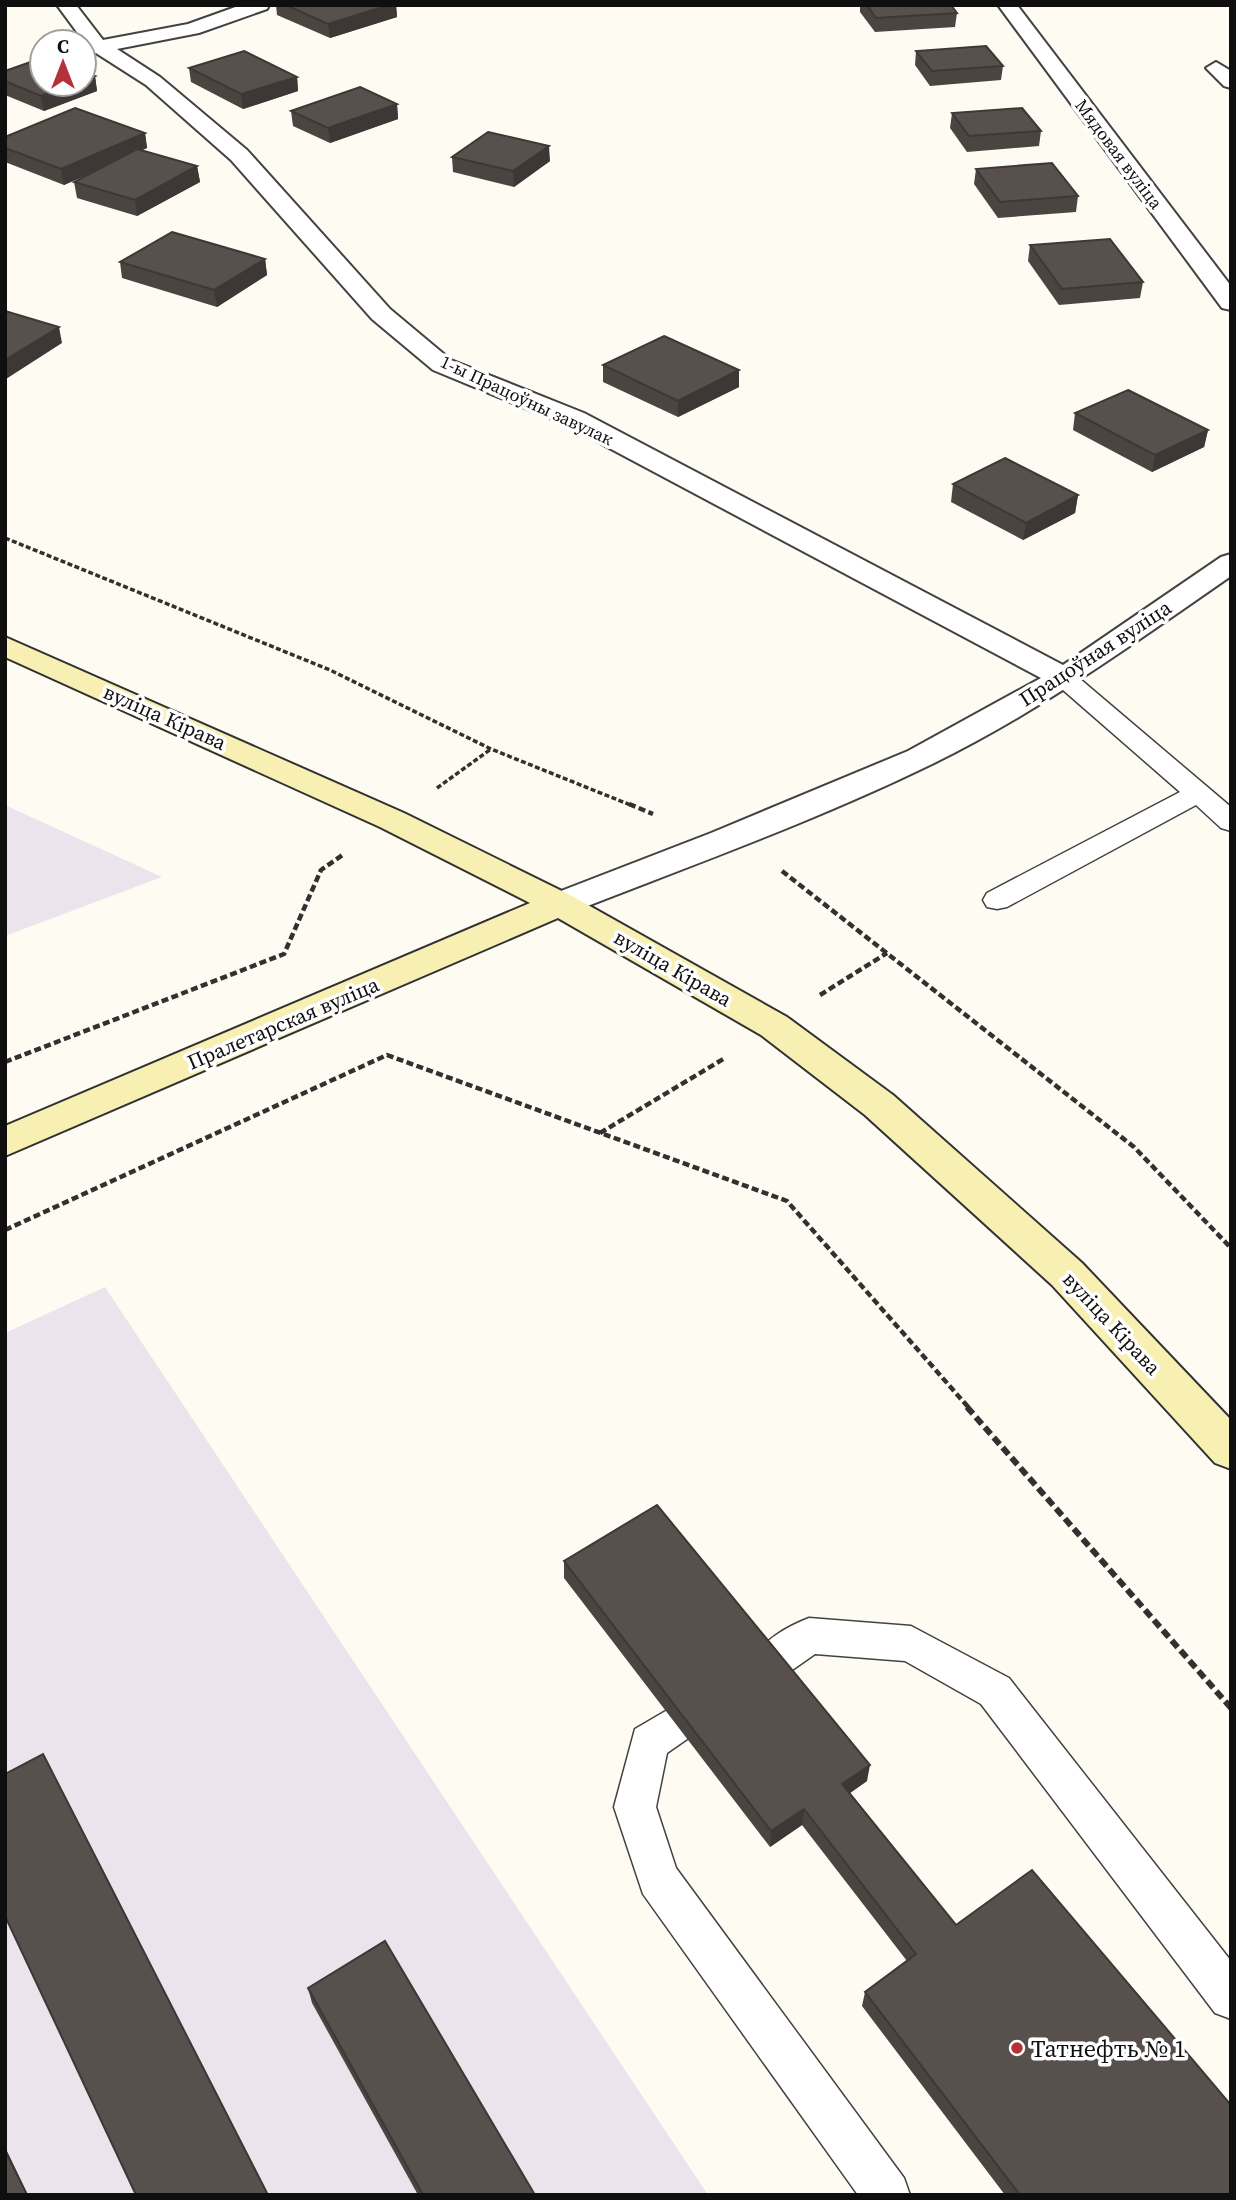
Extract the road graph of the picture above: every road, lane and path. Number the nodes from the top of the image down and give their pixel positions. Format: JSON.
{"nodes":[{"id":1,"x":66,"y":5,"type":"edge"},
{"id":2,"x":260,"y":5,"type":"edge"},
{"id":3,"x":1007,"y":5,"type":"edge"},
{"id":4,"x":79,"y":28,"type":"edge"},
{"id":5,"x":98,"y":47,"type":"edge"},
{"id":6,"x":98,"y":52,"type":"edge"},
{"id":7,"x":1231,"y":303,"type":"edge"},
{"id":8,"x":1231,"y":563,"type":"edge"},
{"id":9,"x":5,"y":646,"type":"edge"},
{"id":10,"x":1064,"y":678,"type":"junction"},
{"id":11,"x":1198,"y":793,"type":"junction"},
{"id":12,"x":1231,"y":822,"type":"edge"},
{"id":13,"x":321,"y":870,"type":"dead end"},
{"id":14,"x":997,"y":900,"type":"dead end"},
{"id":15,"x":560,"y":904,"type":"junction"},
{"id":16,"x":887,"y":953,"type":"dead end"},
{"id":17,"x":837,"y":984,"type":"dead end"},
{"id":18,"x":5,"y":1062,"type":"edge"},
{"id":19,"x":712,"y":1066,"type":"dead end"},
{"id":20,"x":600,"y":1133,"type":"junction"},
{"id":21,"x":5,"y":1142,"type":"edge"},
{"id":22,"x":5,"y":1230,"type":"edge"},
{"id":23,"x":1231,"y":1450,"type":"edge"},
{"id":24,"x":771,"y":1662,"type":"edge"},
{"id":25,"x":1231,"y":1708,"type":"edge"},
{"id":26,"x":676,"y":1724,"type":"edge"},
{"id":27,"x":1231,"y":1997,"type":"edge"},
{"id":28,"x":887,"y":2195,"type":"edge"}],
"edges":[{"from":1,"to":4,"type":"street","name":"1-ы Працоўны завулак"},
{"from":2,"to":5,"type":"street"},
{"from":3,"to":7,"type":"street","name":"Мядовая вуліца"},
{"from":6,"to":10,"type":"street","name":"1-ы Працоўны завулак"},
{"from":8,"to":10,"type":"street","name":"Працоўная вуліца"},
{"from":9,"to":15,"type":"main road","name":"вуліца Кірава"},
{"from":10,"to":11,"type":"lane"},
{"from":10,"to":15,"type":"street","name":"Працоўная вуліца"},
{"from":11,"to":12,"type":"lane"},
{"from":11,"to":14,"type":"lane"},
{"from":13,"to":18,"type":"path"},
{"from":15,"to":21,"type":"main road","name":"Пралетарская вуліца"},
{"from":15,"to":23,"type":"main road","name":"вуліца Кірава"},
{"from":16,"to":17,"type":"path"},
{"from":19,"to":20,"type":"path"},
{"from":20,"to":22,"type":"path"},
{"from":20,"to":25,"type":"path"},
{"from":24,"to":27,"type":"lane"},
{"from":26,"to":28,"type":"lane"}]}
